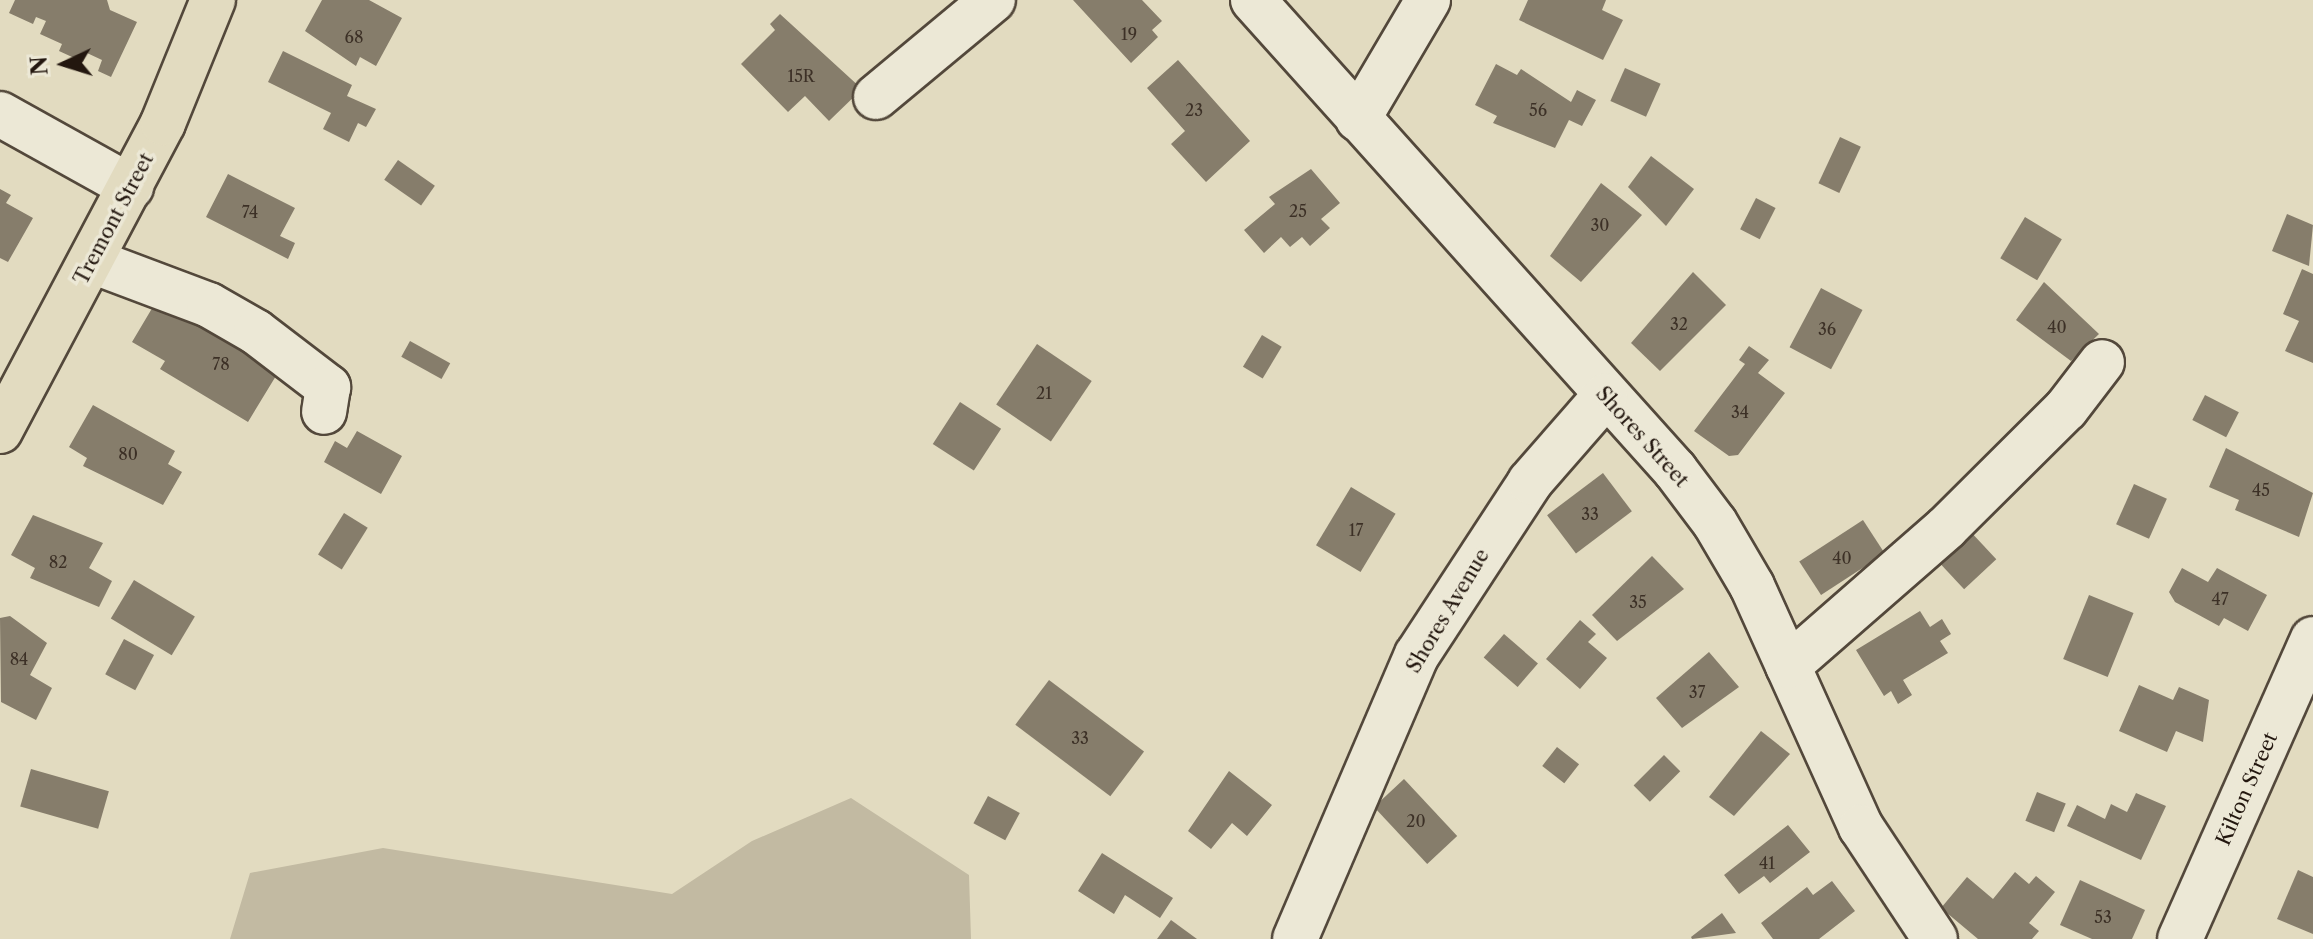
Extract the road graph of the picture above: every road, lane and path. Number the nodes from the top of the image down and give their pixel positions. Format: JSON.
{"nodes":[{"id":1,"x":213,"y":0,"type":"edge"},
{"id":2,"x":993,"y":0,"type":"edge"},
{"id":3,"x":1253,"y":0,"type":"edge"},
{"id":4,"x":1428,"y":0,"type":"edge"},
{"id":5,"x":876,"y":97,"type":"dead end"},
{"id":6,"x":0,"y":114,"type":"edge"},
{"id":7,"x":1358,"y":119,"type":"junction"},
{"id":8,"x":131,"y":187,"type":"junction"},
{"id":9,"x":92,"y":261,"type":"junction"},
{"id":10,"x":2102,"y":362,"type":"dead end"},
{"id":11,"x":1605,"y":396,"type":"junction"},
{"id":12,"x":324,"y":412,"type":"dead end"},
{"id":13,"x":0,"y":431,"type":"edge"},
{"id":14,"x":2313,"y":639,"type":"edge"},
{"id":15,"x":1788,"y":666,"type":"junction"},
{"id":16,"x":1295,"y":939,"type":"edge"},
{"id":17,"x":1935,"y":939,"type":"edge"},
{"id":18,"x":2180,"y":939,"type":"edge"}],
"edges":[{"from":1,"to":8,"type":"main road","name":"Tremont Street"},
{"from":2,"to":5,"type":"street"},
{"from":3,"to":7,"type":"street","name":"Shores Street"},
{"from":4,"to":7,"type":"street"},
{"from":6,"to":8,"type":"street"},
{"from":7,"to":11,"type":"street","name":"Shores Street"},
{"from":8,"to":9,"type":"main road","name":"Tremont Street"},
{"from":9,"to":12,"type":"street"},
{"from":9,"to":13,"type":"main road","name":"Tremont Street"},
{"from":10,"to":15,"type":"street"},
{"from":11,"to":15,"type":"street","name":"Shores Street"},
{"from":11,"to":16,"type":"street","name":"Shores Avenue"},
{"from":14,"to":18,"type":"street","name":"Kilton Street"},
{"from":15,"to":17,"type":"street","name":"Shores Street"}]}
